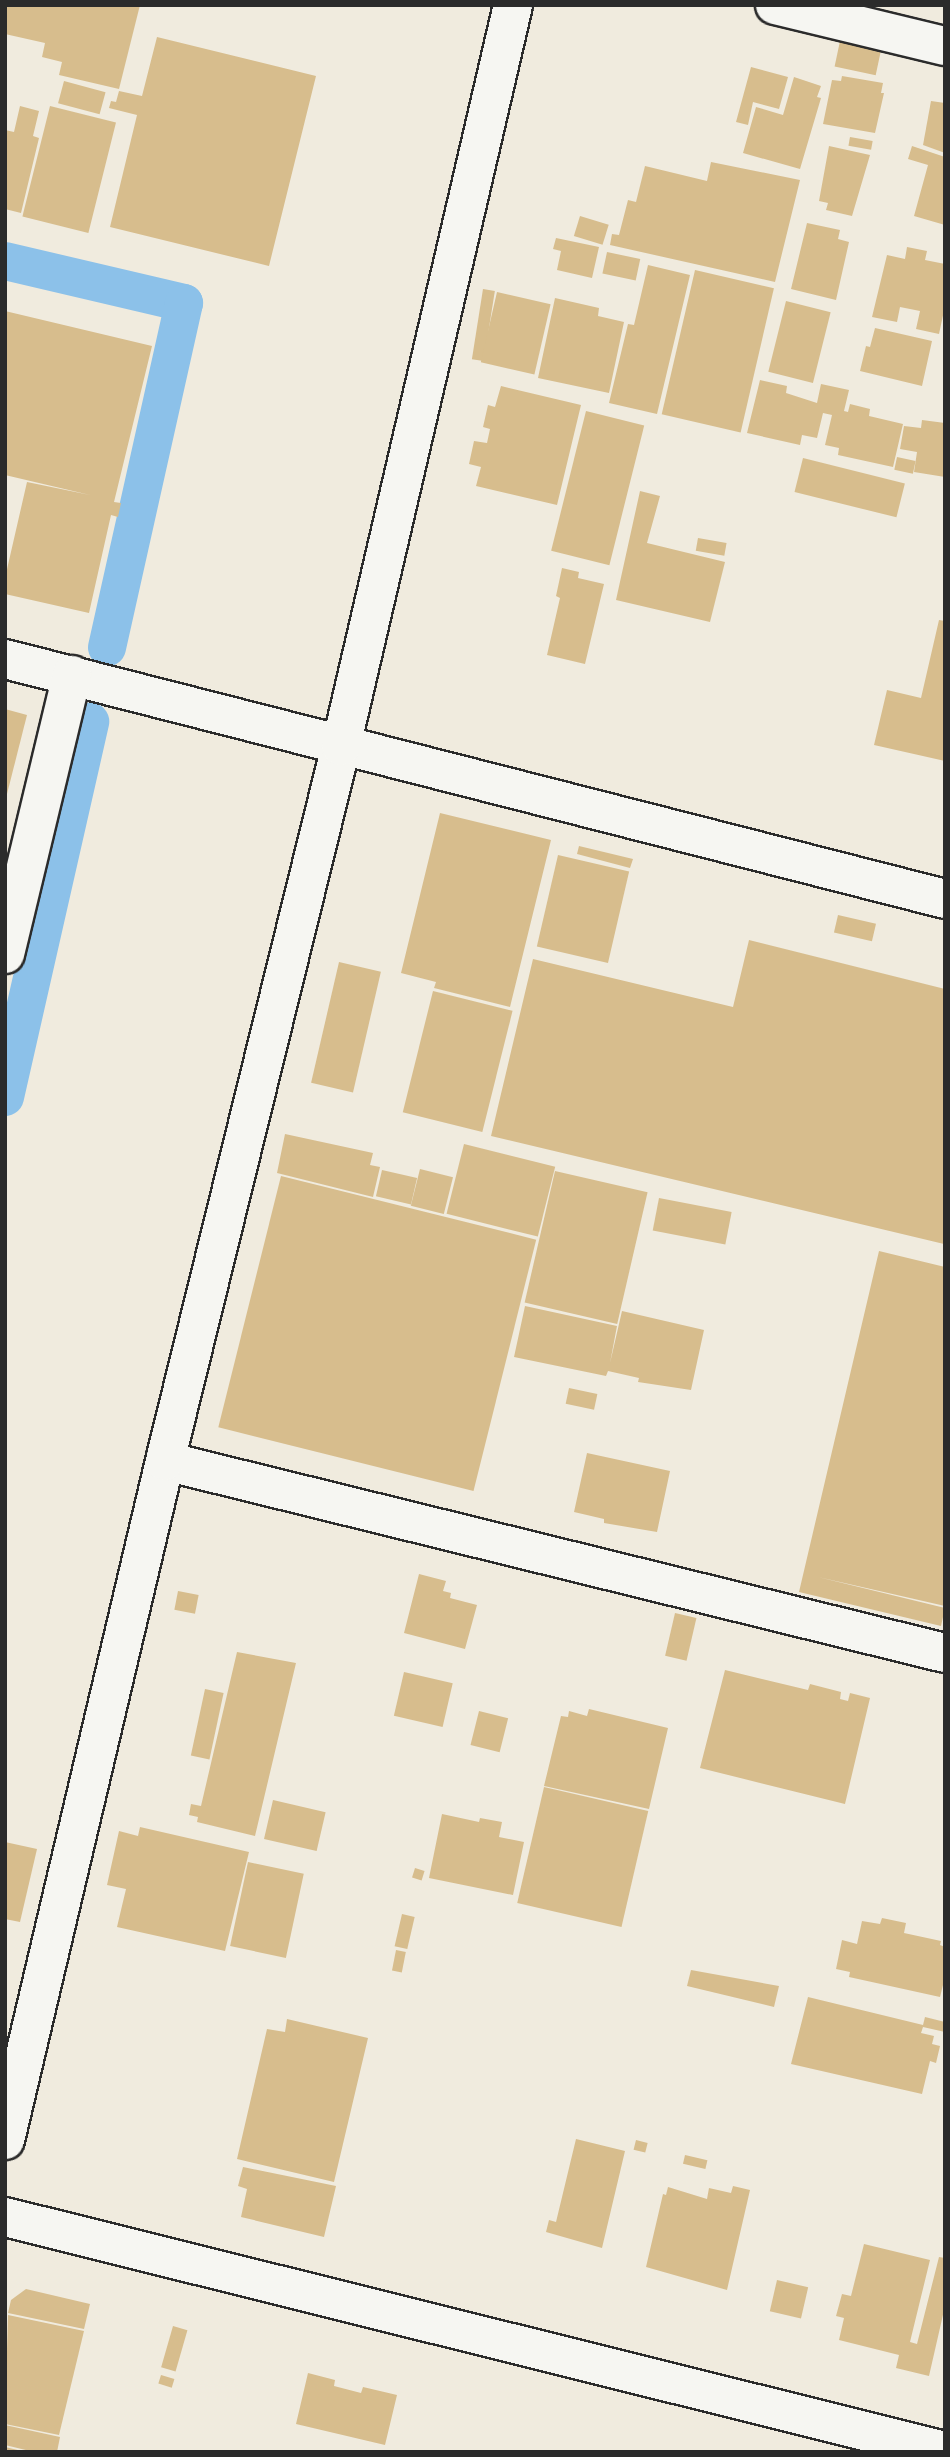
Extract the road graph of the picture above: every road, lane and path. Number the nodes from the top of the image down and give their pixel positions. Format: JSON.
{"nodes":[{"id":1,"x":513,"y":5,"type":"edge"},
{"id":2,"x":775,"y":5,"type":"edge"},
{"id":3,"x":945,"y":46,"type":"edge"},
{"id":4,"x":5,"y":659,"type":"edge"},
{"id":5,"x":72,"y":674,"type":"junction"},
{"id":6,"x":341,"y":746,"type":"junction"},
{"id":7,"x":945,"y":899,"type":"edge"},
{"id":8,"x":5,"y":954,"type":"edge"},
{"id":9,"x":165,"y":1461,"type":"junction"},
{"id":10,"x":945,"y":1653,"type":"edge"},
{"id":11,"x":5,"y":2140,"type":"edge"},
{"id":12,"x":5,"y":2217,"type":"edge"},
{"id":13,"x":945,"y":2451,"type":"edge"}],
"edges":[{"from":1,"to":6,"type":"street"},
{"from":2,"to":3,"type":"street"},
{"from":4,"to":5,"type":"street"},
{"from":5,"to":6,"type":"street"},
{"from":5,"to":8,"type":"street"},
{"from":6,"to":7,"type":"street"},
{"from":6,"to":9,"type":"street"},
{"from":9,"to":10,"type":"street"},
{"from":9,"to":11,"type":"street"},
{"from":12,"to":13,"type":"street"}]}
